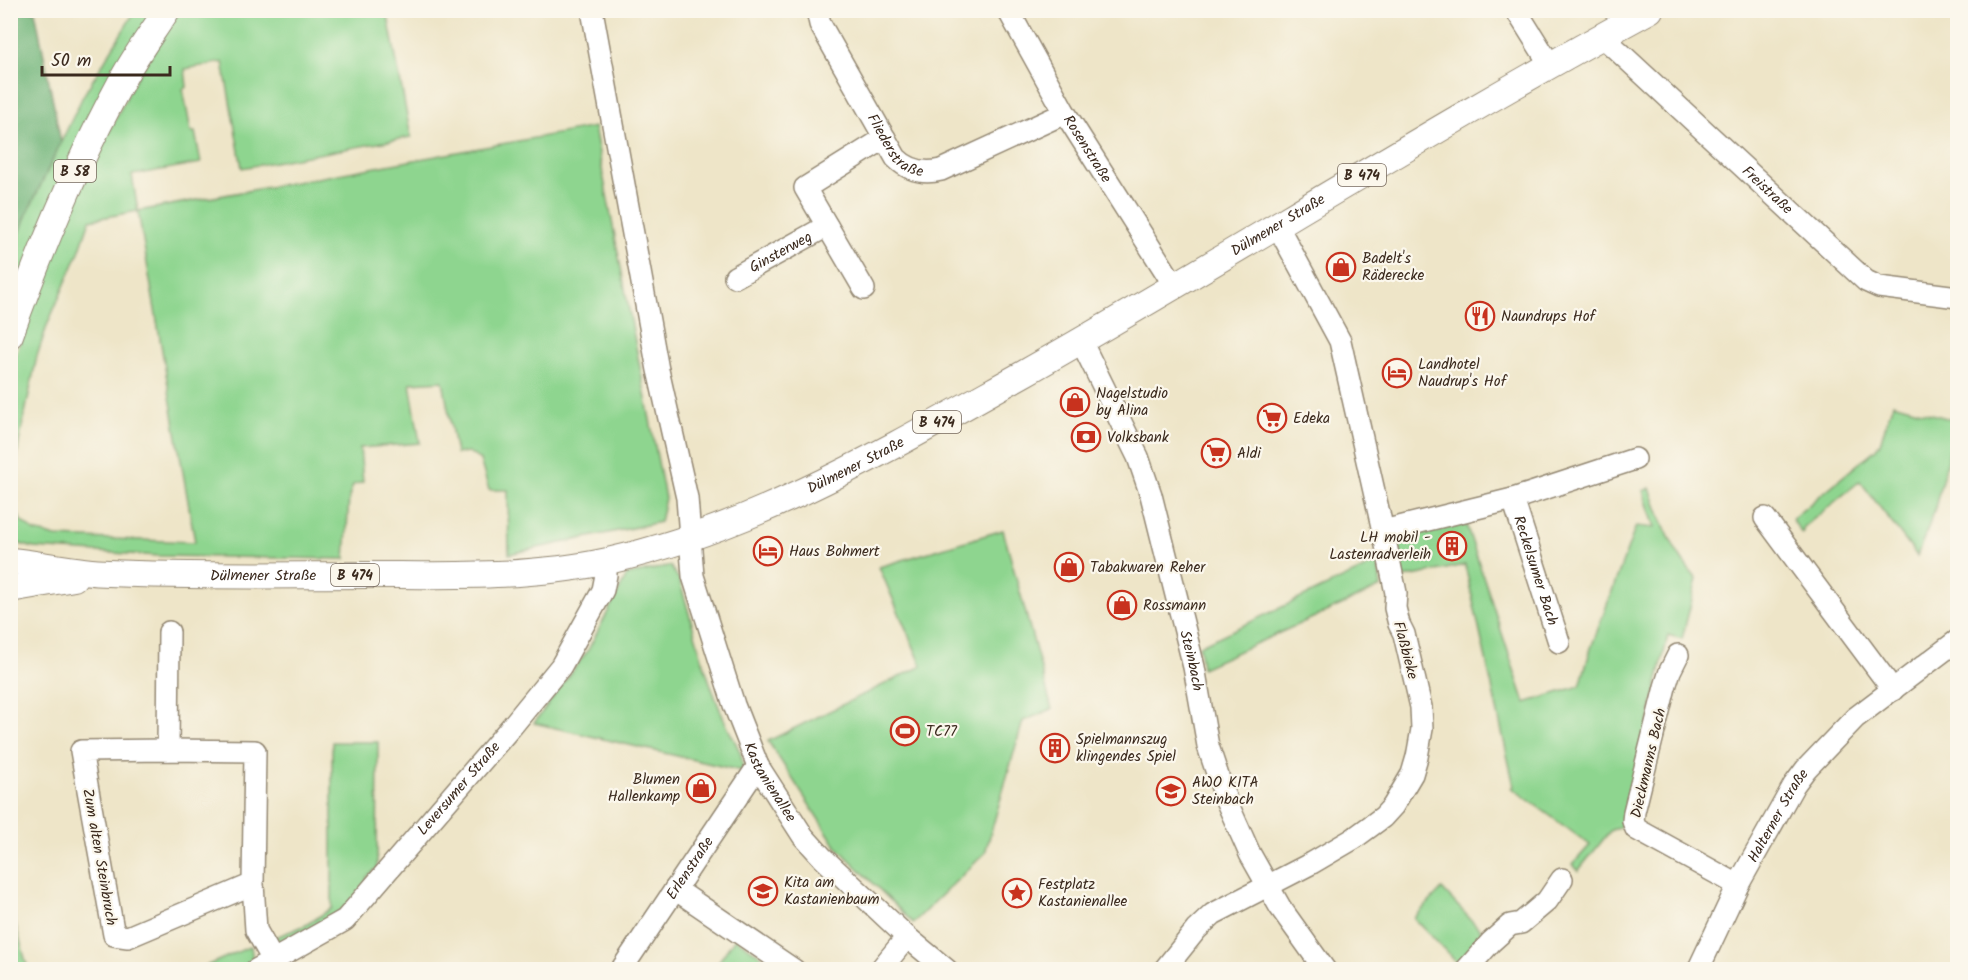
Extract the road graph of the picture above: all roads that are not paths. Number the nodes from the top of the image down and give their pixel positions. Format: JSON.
{"nodes":[{"id":1,"x":166,"y":10,"type":"edge"},
{"id":2,"x":591,"y":10,"type":"edge"},
{"id":3,"x":817,"y":10,"type":"edge"},
{"id":4,"x":1008,"y":10,"type":"edge"},
{"id":5,"x":1516,"y":10,"type":"edge"},
{"id":6,"x":1650,"y":10,"type":"edge"},
{"id":7,"x":1610,"y":43,"type":"junction"},
{"id":8,"x":1551,"y":66,"type":"junction"},
{"id":9,"x":1065,"y":113,"type":"junction"},
{"id":10,"x":885,"y":138,"type":"junction"},
{"id":11,"x":1277,"y":225,"type":"junction"},
{"id":12,"x":827,"y":226,"type":"junction"},
{"id":13,"x":735,"y":277,"type":"dead end"},
{"id":14,"x":1174,"y":285,"type":"junction"},
{"id":15,"x":864,"y":289,"type":"dead end"},
{"id":16,"x":1958,"y":297,"type":"edge"},
{"id":17,"x":10,"y":335,"type":"edge"},
{"id":18,"x":1081,"y":341,"type":"junction"},
{"id":19,"x":1635,"y":459,"type":"dead end"},
{"id":20,"x":1513,"y":499,"type":"junction"},
{"id":21,"x":1765,"y":518,"type":"dead end"},
{"id":22,"x":1383,"y":531,"type":"junction"},
{"id":23,"x":689,"y":539,"type":"junction"},
{"id":24,"x":10,"y":561,"type":"edge"},
{"id":25,"x":606,"y":561,"type":"junction"},
{"id":26,"x":104,"y":573,"type":"junction"},
{"id":27,"x":10,"y":589,"type":"edge"},
{"id":28,"x":169,"y":632,"type":"dead end"},
{"id":29,"x":1958,"y":640,"type":"edge"},
{"id":30,"x":1559,"y":642,"type":"dead end"},
{"id":31,"x":1678,"y":655,"type":"dead end"},
{"id":32,"x":1893,"y":690,"type":"junction"},
{"id":33,"x":168,"y":750,"type":"junction"},
{"id":34,"x":758,"y":766,"type":"junction"},
{"id":35,"x":1562,"y":879,"type":"dead end"},
{"id":36,"x":253,"y":884,"type":"junction"},
{"id":37,"x":1269,"y":885,"type":"junction"},
{"id":38,"x":1738,"y":885,"type":"junction"},
{"id":39,"x":675,"y":888,"type":"junction"},
{"id":40,"x":906,"y":937,"type":"junction"},
{"id":41,"x":265,"y":965,"type":"edge"},
{"id":42,"x":621,"y":969,"type":"edge"},
{"id":43,"x":794,"y":969,"type":"edge"},
{"id":44,"x":880,"y":969,"type":"edge"},
{"id":45,"x":947,"y":969,"type":"edge"},
{"id":46,"x":1164,"y":969,"type":"edge"},
{"id":47,"x":1325,"y":969,"type":"edge"},
{"id":48,"x":1466,"y":969,"type":"edge"},
{"id":49,"x":1698,"y":969,"type":"edge"}],
"edges":[{"from":1,"to":17,"type":"main road","number":"B 58"},
{"from":2,"to":23,"type":"street","name":"Kastanienallee"},
{"from":3,"to":10,"type":"street","name":"Fliederstraße"},
{"from":4,"to":9,"type":"street","name":"Rosenstraße"},
{"from":5,"to":8,"type":"street"},
{"from":6,"to":7,"type":"main road","name":"Dülmener Straße","number":"B 474"},
{"from":7,"to":8,"type":"main road","name":"Dülmener Straße","number":"B 474"},
{"from":7,"to":16,"type":"street","name":"Freistraße"},
{"from":8,"to":11,"type":"main road","name":"Dülmener Straße","number":"B 474"},
{"from":9,"to":10,"type":"street","name":"Fliederstraße"},
{"from":9,"to":14,"type":"street","name":"Rosenstraße"},
{"from":10,"to":12,"type":"street","name":"Ginsterweg"},
{"from":11,"to":14,"type":"main road","name":"Dülmener Straße","number":"B 474"},
{"from":11,"to":22,"type":"street","name":"Flaßbieke"},
{"from":12,"to":13,"type":"street","name":"Ginsterweg"},
{"from":12,"to":15,"type":"street","name":"Ginsterweg"},
{"from":14,"to":18,"type":"main road","name":"Dülmener Straße","number":"B 474"},
{"from":18,"to":23,"type":"main road","name":"Dülmener Straße","number":"B 474"},
{"from":18,"to":37,"type":"street","name":"Steinbach"},
{"from":19,"to":20,"type":"street","name":"Reckelsumer Bach"},
{"from":20,"to":22,"type":"street","name":"Reckelsumer Bach"},
{"from":20,"to":30,"type":"street","name":"Reckelsumer Bach"},
{"from":21,"to":32,"type":"street"},
{"from":22,"to":37,"type":"street","name":"Flaßbieke"},
{"from":23,"to":25,"type":"main road","name":"Dülmener Straße","number":"B 474"},
{"from":23,"to":34,"type":"street","name":"Kastanienallee"},
{"from":24,"to":26,"type":"main road","name":"Dülmener Straße","number":"B 474"},
{"from":25,"to":26,"type":"main road","name":"Dülmener Straße","number":"B 474"},
{"from":25,"to":41,"type":"street","name":"Leversumer Straße"},
{"from":26,"to":27,"type":"main road","name":"Dülmener Straße","number":"B 474"},
{"from":28,"to":33,"type":"street"},
{"from":29,"to":32,"type":"street","name":"Halterner Straße"},
{"from":31,"to":38,"type":"street","name":"Dieckmanns Bach"},
{"from":32,"to":38,"type":"street","name":"Halterner Straße"},
{"from":33,"to":36,"type":"street","name":"Zum alten Steinbruch"},
{"from":33,"to":36,"type":"street","name":"Zum alten Steinbruch"},
{"from":34,"to":39,"type":"street","name":"Erlenstraße"},
{"from":34,"to":40,"type":"street","name":"Kastanienallee"},
{"from":35,"to":48,"type":"street"},
{"from":36,"to":41,"type":"street","name":"Zum alten Steinbruch"},
{"from":37,"to":46,"type":"street","name":"Flaßbieke"},
{"from":37,"to":47,"type":"street","name":"Steinbach"},
{"from":38,"to":49,"type":"street","name":"Halterner Straße"},
{"from":39,"to":42,"type":"street","name":"Erlenstraße"},
{"from":39,"to":43,"type":"street"},
{"from":40,"to":44,"type":"street"},
{"from":40,"to":45,"type":"street","name":"Kastanienallee"}]}
